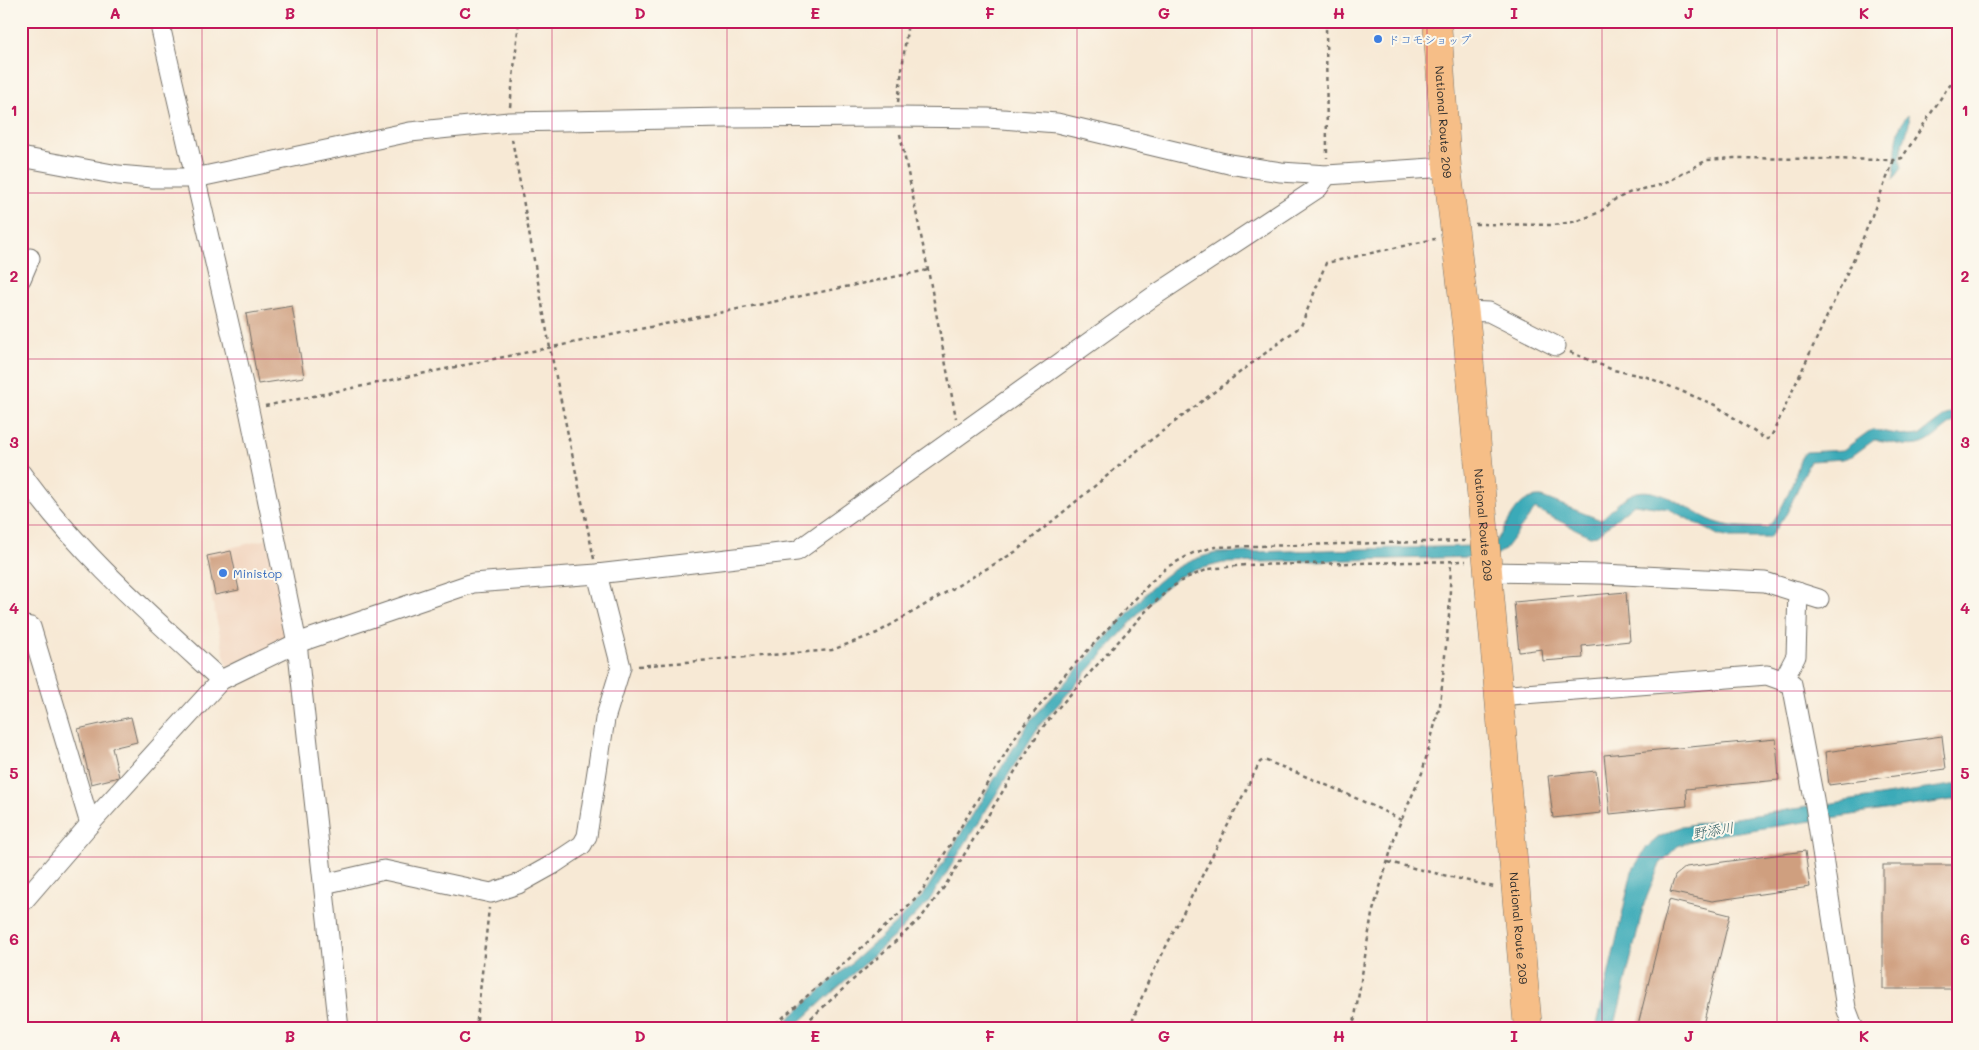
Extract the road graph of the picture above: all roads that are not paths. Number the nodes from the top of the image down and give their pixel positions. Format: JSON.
{"nodes":[{"id":1,"x":159,"y":21,"type":"edge"},
{"id":2,"x":1437,"y":21,"type":"edge"},
{"id":3,"x":21,"y":157,"type":"edge"},
{"id":4,"x":1447,"y":167,"type":"junction"},
{"id":5,"x":1327,"y":175,"type":"junction"},
{"id":6,"x":195,"y":178,"type":"junction"},
{"id":7,"x":30,"y":258,"type":"dead end"},
{"id":8,"x":21,"y":279,"type":"edge"},
{"id":9,"x":1464,"y":311,"type":"junction"},
{"id":10,"x":1556,"y":346,"type":"road end"},
{"id":11,"x":21,"y":473,"type":"edge"},
{"id":12,"x":1483,"y":554,"type":"junction"},
{"id":13,"x":597,"y":574,"type":"junction"},
{"id":14,"x":1798,"y":592,"type":"junction"},
{"id":15,"x":1819,"y":599,"type":"dead end"},
{"id":16,"x":21,"y":625,"type":"edge"},
{"id":17,"x":297,"y":643,"type":"junction"},
{"id":18,"x":222,"y":680,"type":"junction"},
{"id":19,"x":1783,"y":680,"type":"junction"},
{"id":20,"x":1498,"y":696,"type":"junction"},
{"id":21,"x":90,"y":824,"type":"junction"},
{"id":22,"x":324,"y":884,"type":"junction"},
{"id":23,"x":21,"y":904,"type":"edge"},
{"id":24,"x":339,"y":1029,"type":"edge"},
{"id":25,"x":1528,"y":1029,"type":"edge"},
{"id":26,"x":1854,"y":1029,"type":"edge"}],
"edges":[{"from":1,"to":6,"type":"street"},
{"from":2,"to":4,"type":"highway","name":"National Route 209"},
{"from":3,"to":6,"type":"street"},
{"from":4,"to":5,"type":"street"},
{"from":4,"to":9,"type":"highway","name":"National Route 209"},
{"from":5,"to":6,"type":"street"},
{"from":5,"to":13,"type":"street"},
{"from":6,"to":17,"type":"street"},
{"from":7,"to":8,"type":"street"},
{"from":9,"to":10,"type":"street"},
{"from":9,"to":12,"type":"highway","name":"National Route 209"},
{"from":11,"to":18,"type":"street"},
{"from":12,"to":14,"type":"street"},
{"from":12,"to":20,"type":"highway","name":"National Route 209"},
{"from":13,"to":17,"type":"street"},
{"from":13,"to":22,"type":"street"},
{"from":14,"to":15,"type":"street"},
{"from":14,"to":19,"type":"street"},
{"from":16,"to":21,"type":"street"},
{"from":17,"to":18,"type":"street"},
{"from":17,"to":22,"type":"street"},
{"from":18,"to":21,"type":"street"},
{"from":19,"to":20,"type":"street"},
{"from":19,"to":26,"type":"street"},
{"from":20,"to":25,"type":"highway","name":"National Route 209"},
{"from":21,"to":23,"type":"street"},
{"from":22,"to":24,"type":"street"}]}
